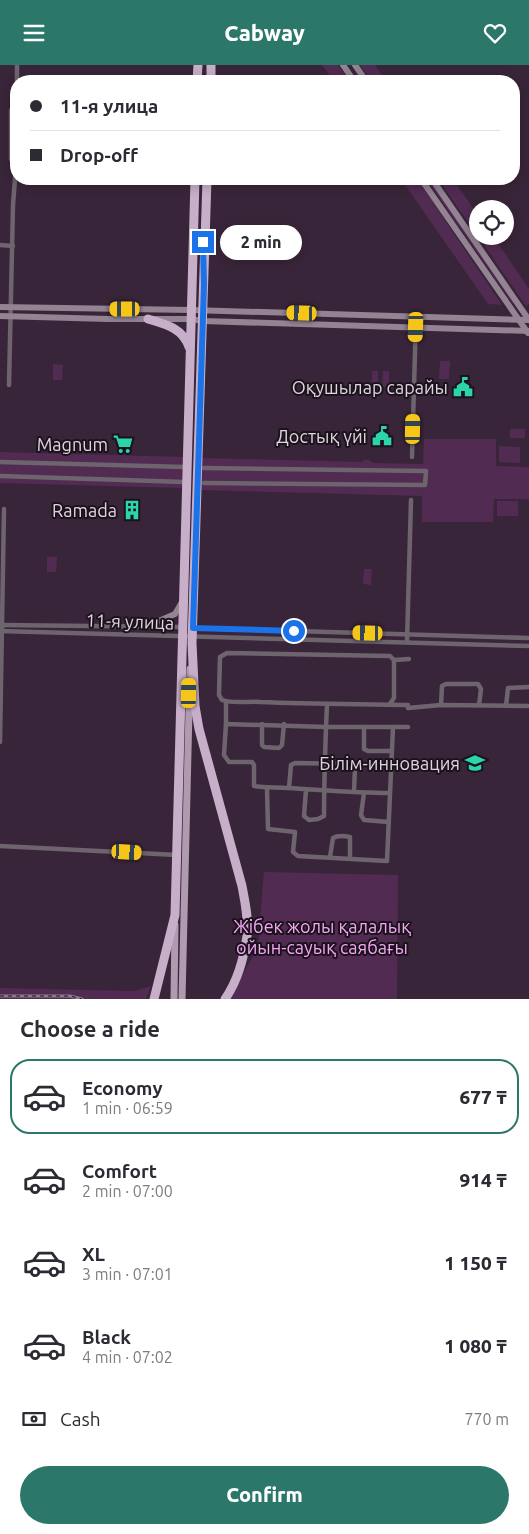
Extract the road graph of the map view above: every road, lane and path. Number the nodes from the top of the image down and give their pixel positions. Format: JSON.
{"nodes":[{"id":1,"x":15,"y":185,"type":"edge"},
{"id":2,"x":195,"y":185,"type":"edge"},
{"id":3,"x":207,"y":185,"type":"edge"},
{"id":4,"x":425,"y":185,"type":"edge"},
{"id":5,"x":436,"y":185,"type":"edge"},
{"id":6,"x":0,"y":245,"type":"edge"},
{"id":7,"x":13,"y":246,"type":"junction"},
{"id":8,"x":0,"y":307,"type":"edge"},
{"id":9,"x":12,"y":307,"type":"junction"},
{"id":10,"x":203,"y":310,"type":"junction"},
{"id":11,"x":191,"y":314,"type":"junction"},
{"id":12,"x":0,"y":316,"type":"edge"},
{"id":13,"x":11,"y":317,"type":"junction"},
{"id":14,"x":416,"y":317,"type":"junction"},
{"id":15,"x":148,"y":319,"type":"junction"},
{"id":16,"x":519,"y":320,"type":"junction"},
{"id":17,"x":529,"y":320,"type":"edge"},
{"id":18,"x":203,"y":321,"type":"junction"},
{"id":19,"x":416,"y":327,"type":"junction"},
{"id":20,"x":528,"y":332,"type":"edge"},
{"id":21,"x":190,"y":352,"type":"junction"},
{"id":22,"x":9,"y":385,"type":"dead end"},
{"id":23,"x":412,"y":457,"type":"dead end"},
{"id":24,"x":0,"y":462,"type":"edge"},
{"id":25,"x":185,"y":467,"type":"dead end"},
{"id":26,"x":204,"y":468,"type":"dead end"},
{"id":27,"x":0,"y":476,"type":"edge"},
{"id":28,"x":185,"y":482,"type":"dead end"},
{"id":29,"x":204,"y":483,"type":"dead end"},
{"id":30,"x":411,"y":500,"type":"dead end"},
{"id":31,"x":4,"y":509,"type":"dead end"},
{"id":32,"x":184,"y":598,"type":"junction"},
{"id":33,"x":2,"y":625,"type":"edge"},
{"id":34,"x":145,"y":627,"type":"junction"},
{"id":35,"x":183,"y":627,"type":"junction"},
{"id":36,"x":1,"y":631,"type":"edge"},
{"id":37,"x":407,"y":634,"type":"junction"},
{"id":38,"x":193,"y":636,"type":"junction"},
{"id":39,"x":182,"y":637,"type":"junction"},
{"id":40,"x":529,"y":637,"type":"edge"},
{"id":41,"x":407,"y":642,"type":"junction"},
{"id":42,"x":529,"y":646,"type":"edge"},
{"id":43,"x":409,"y":659,"type":"dead end"},
{"id":44,"x":394,"y":660,"type":"junction"},
{"id":45,"x":529,"y":687,"type":"edge"},
{"id":46,"x":226,"y":702,"type":"junction"},
{"id":47,"x":327,"y":705,"type":"junction"},
{"id":48,"x":389,"y":705,"type":"junction"},
{"id":49,"x":442,"y":705,"type":"junction"},
{"id":50,"x":479,"y":705,"type":"junction"},
{"id":51,"x":506,"y":706,"type":"junction"},
{"id":52,"x":529,"y":706,"type":"edge"},
{"id":53,"x":226,"y":724,"type":"junction"},
{"id":54,"x":262,"y":724,"type":"junction"},
{"id":55,"x":284,"y":724,"type":"junction"},
{"id":56,"x":326,"y":727,"type":"junction"},
{"id":57,"x":364,"y":727,"type":"junction"},
{"id":58,"x":393,"y":727,"type":"junction"},
{"id":59,"x":408,"y":727,"type":"dead end"},
{"id":60,"x":0,"y":742,"type":"edge"},
{"id":61,"x":391,"y":751,"type":"junction"},
{"id":62,"x":324,"y":764,"type":"junction"},
{"id":63,"x":267,"y":788,"type":"junction"},
{"id":64,"x":289,"y":788,"type":"junction"},
{"id":65,"x":306,"y":790,"type":"junction"},
{"id":66,"x":324,"y":791,"type":"junction"},
{"id":67,"x":354,"y":792,"type":"junction"},
{"id":68,"x":364,"y":793,"type":"junction"},
{"id":69,"x":390,"y":793,"type":"junction"},
{"id":70,"x":389,"y":822,"type":"junction"},
{"id":71,"x":0,"y":846,"type":"edge"},
{"id":72,"x":177,"y":855,"type":"junction"},
{"id":73,"x":330,"y":857,"type":"junction"},
{"id":74,"x":350,"y":858,"type":"junction"},
{"id":75,"x":175,"y":915,"type":"junction"},
{"id":76,"x":154,"y":999,"type":"edge"},
{"id":77,"x":174,"y":999,"type":"edge"},
{"id":78,"x":182,"y":999,"type":"edge"},
{"id":79,"x":225,"y":999,"type":"edge"}],
"edges":[{"from":1,"to":7,"type":"street"},
{"from":2,"to":11,"type":"highway"},
{"from":3,"to":10,"type":"highway"},
{"from":4,"to":16,"type":"street"},
{"from":5,"to":17,"type":"street"},
{"from":6,"to":7,"type":"street"},
{"from":7,"to":9,"type":"street"},
{"from":8,"to":9,"type":"street"},
{"from":9,"to":11,"type":"street"},
{"from":9,"to":13,"type":"street"},
{"from":10,"to":11,"type":"street"},
{"from":10,"to":14,"type":"street"},
{"from":10,"to":18,"type":"highway"},
{"from":11,"to":15,"type":"street"},
{"from":11,"to":18,"type":"street"},
{"from":11,"to":21,"type":"highway"},
{"from":12,"to":13,"type":"street"},
{"from":13,"to":15,"type":"street"},
{"from":13,"to":22,"type":"street"},
{"from":14,"to":16,"type":"street"},
{"from":14,"to":19,"type":"street"},
{"from":15,"to":21,"type":"highway"},
{"from":16,"to":17,"type":"street"},
{"from":16,"to":20,"type":"street"},
{"from":18,"to":19,"type":"street"},
{"from":18,"to":38,"type":"highway"},
{"from":19,"to":20,"type":"street"},
{"from":19,"to":23,"type":"street"},
{"from":21,"to":32,"type":"highway"},
{"from":24,"to":25,"type":"street"},
{"from":26,"to":29,"type":"street"},
{"from":27,"to":28,"type":"street"},
{"from":30,"to":37,"type":"street"},
{"from":31,"to":33,"type":"street"},
{"from":32,"to":34,"type":"street"},
{"from":32,"to":35,"type":"highway"},
{"from":33,"to":34,"type":"street","name":"11-я улица"},
{"from":33,"to":36,"type":"street"},
{"from":34,"to":35,"type":"street","name":"11-я улица"},
{"from":35,"to":38,"type":"street","name":"11-я улица"},
{"from":35,"to":39,"type":"highway"},
{"from":36,"to":39,"type":"street","name":"11-я улица"},
{"from":36,"to":60,"type":"street"},
{"from":37,"to":38,"type":"street","name":"11-я улица"},
{"from":37,"to":40,"type":"street","name":"11-я улица"},
{"from":37,"to":41,"type":"street"},
{"from":38,"to":39,"type":"street","name":"11-я улица"},
{"from":38,"to":41,"type":"street","name":"11-я улица"},
{"from":38,"to":78,"type":"main road"},
{"from":38,"to":79,"type":"highway"},
{"from":39,"to":72,"type":"highway"},
{"from":41,"to":42,"type":"street","name":"11-я улица"},
{"from":43,"to":44,"type":"street"},
{"from":44,"to":46,"type":"street"},
{"from":44,"to":48,"type":"street"},
{"from":45,"to":51,"type":"street"},
{"from":46,"to":47,"type":"street"},
{"from":46,"to":53,"type":"street"},
{"from":47,"to":48,"type":"street"},
{"from":47,"to":56,"type":"street"},
{"from":48,"to":49,"type":"street"},
{"from":49,"to":50,"type":"street"},
{"from":49,"to":50,"type":"street"},
{"from":50,"to":51,"type":"street"},
{"from":51,"to":52,"type":"street"},
{"from":53,"to":54,"type":"street"},
{"from":53,"to":63,"type":"street"},
{"from":54,"to":55,"type":"street"},
{"from":54,"to":55,"type":"street"},
{"from":55,"to":56,"type":"street"},
{"from":56,"to":57,"type":"street"},
{"from":56,"to":62,"type":"street"},
{"from":57,"to":58,"type":"street"},
{"from":57,"to":61,"type":"street"},
{"from":58,"to":59,"type":"street"},
{"from":58,"to":61,"type":"street"},
{"from":61,"to":69,"type":"street"},
{"from":62,"to":64,"type":"street"},
{"from":62,"to":66,"type":"street"},
{"from":62,"to":67,"type":"street"},
{"from":63,"to":64,"type":"street"},
{"from":63,"to":73,"type":"street"},
{"from":64,"to":65,"type":"street"},
{"from":65,"to":66,"type":"street"},
{"from":65,"to":66,"type":"street"},
{"from":66,"to":67,"type":"street"},
{"from":67,"to":68,"type":"street"},
{"from":68,"to":69,"type":"street"},
{"from":68,"to":70,"type":"street"},
{"from":69,"to":70,"type":"street"},
{"from":70,"to":74,"type":"street"},
{"from":71,"to":72,"type":"street"},
{"from":72,"to":75,"type":"highway"},
{"from":73,"to":74,"type":"street"},
{"from":73,"to":74,"type":"street"},
{"from":75,"to":76,"type":"highway"},
{"from":75,"to":77,"type":"main road"}]}
